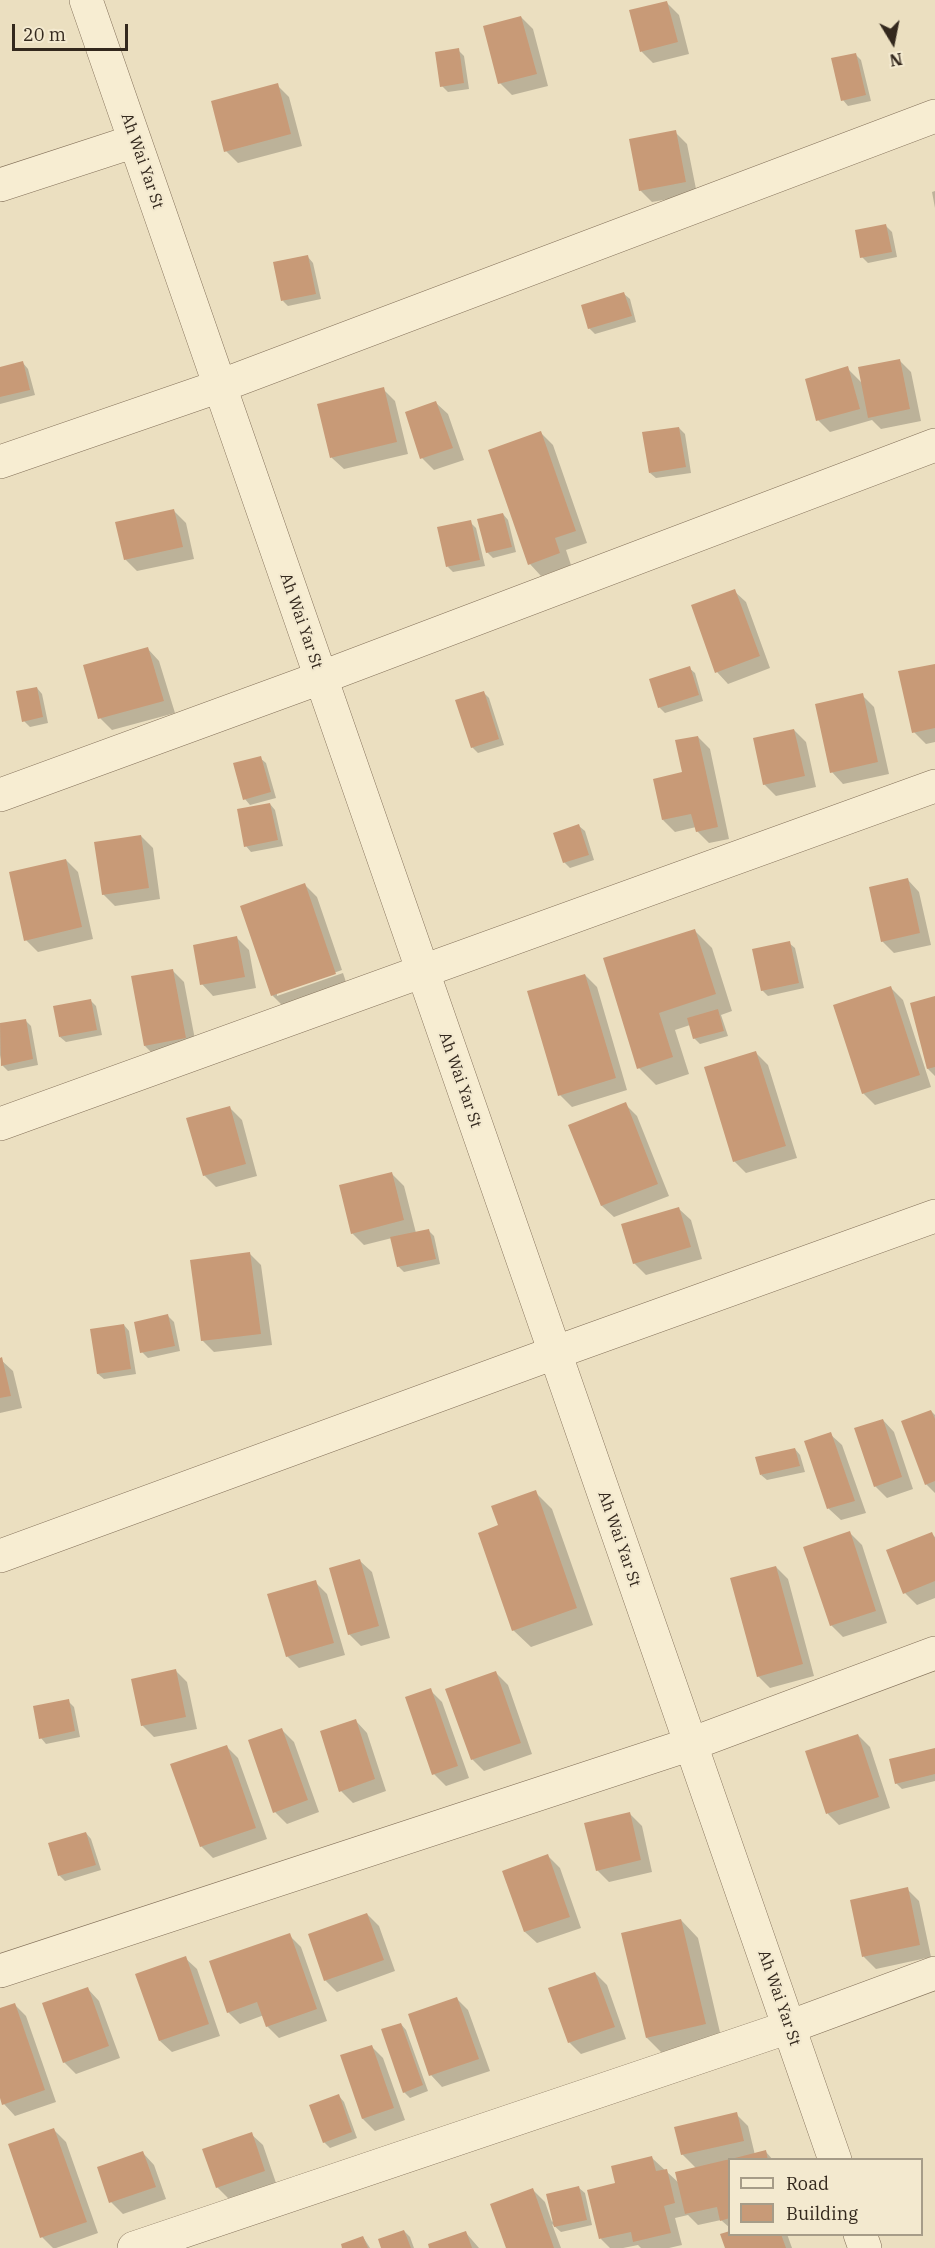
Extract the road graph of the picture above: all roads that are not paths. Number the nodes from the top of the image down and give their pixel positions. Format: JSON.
{"nodes":[{"id":1,"x":87,"y":0,"type":"edge"},
{"id":2,"x":935,"y":116,"type":"edge"},
{"id":3,"x":135,"y":141,"type":"junction"},
{"id":4,"x":0,"y":185,"type":"edge"},
{"id":5,"x":220,"y":386,"type":"junction"},
{"id":6,"x":935,"y":445,"type":"edge"},
{"id":7,"x":0,"y":462,"type":"edge"},
{"id":8,"x":320,"y":678,"type":"junction"},
{"id":9,"x":935,"y":786,"type":"edge"},
{"id":10,"x":0,"y":795,"type":"edge"},
{"id":11,"x":422,"y":972,"type":"junction"},
{"id":12,"x":0,"y":1124,"type":"edge"},
{"id":13,"x":935,"y":1216,"type":"edge"},
{"id":14,"x":554,"y":1353,"type":"junction"},
{"id":15,"x":0,"y":1556,"type":"edge"},
{"id":16,"x":935,"y":1653,"type":"edge"},
{"id":17,"x":691,"y":1744,"type":"junction"},
{"id":18,"x":0,"y":1971,"type":"edge"},
{"id":19,"x":935,"y":1973,"type":"edge"},
{"id":20,"x":789,"y":2027,"type":"junction"},
{"id":21,"x":834,"y":2158,"type":"edge"},
{"id":22,"x":134,"y":2248,"type":"edge"}],
"edges":[{"from":1,"to":3,"type":"street","name":"Ah Wai Yar St"},
{"from":2,"to":5,"type":"street"},
{"from":3,"to":4,"type":"street"},
{"from":3,"to":5,"type":"street","name":"Ah Wai Yar St"},
{"from":5,"to":7,"type":"street"},
{"from":5,"to":8,"type":"street","name":"Ah Wai Yar St"},
{"from":6,"to":8,"type":"street"},
{"from":8,"to":10,"type":"street"},
{"from":8,"to":11,"type":"street","name":"Ah Wai Yar St"},
{"from":9,"to":11,"type":"street"},
{"from":11,"to":12,"type":"street"},
{"from":11,"to":14,"type":"street","name":"Ah Wai Yar St"},
{"from":13,"to":14,"type":"street"},
{"from":14,"to":15,"type":"street"},
{"from":14,"to":17,"type":"street","name":"Ah Wai Yar St"},
{"from":16,"to":17,"type":"street"},
{"from":17,"to":18,"type":"street"},
{"from":17,"to":20,"type":"street","name":"Ah Wai Yar St"},
{"from":19,"to":20,"type":"street"},
{"from":20,"to":21,"type":"street","name":"Ah Wai Yar St"},
{"from":20,"to":22,"type":"street"}]}
